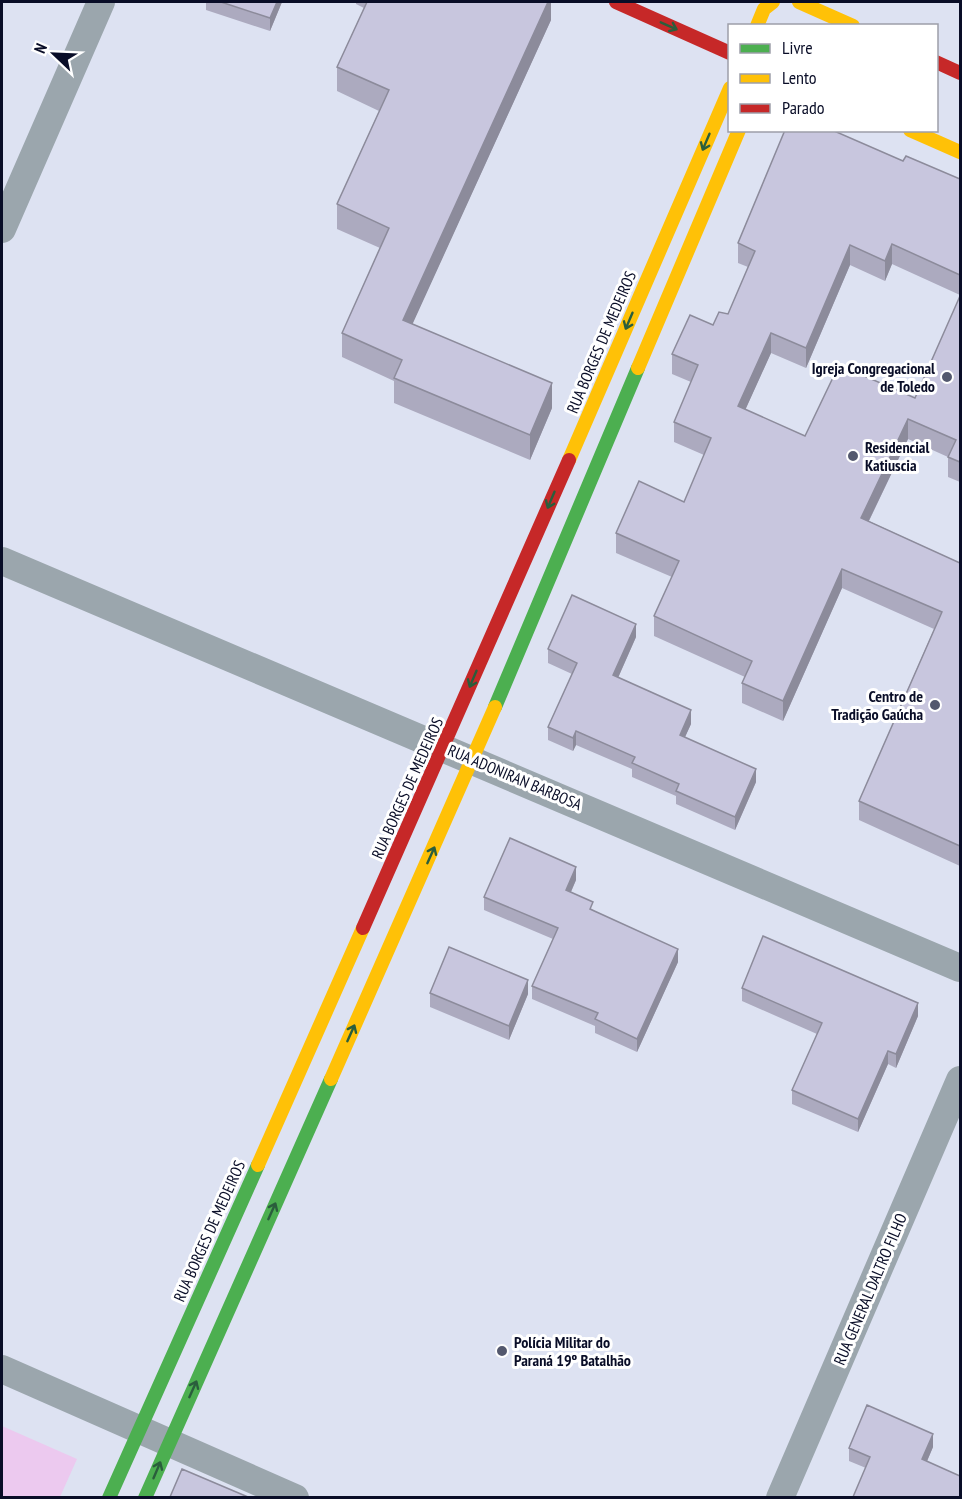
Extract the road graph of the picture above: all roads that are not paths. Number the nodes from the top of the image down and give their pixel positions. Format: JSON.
{"nodes":[{"id":1,"x":101,"y":2,"type":"edge"},
{"id":2,"x":616,"y":2,"type":"edge"},
{"id":3,"x":773,"y":2,"type":"edge"},
{"id":4,"x":799,"y":2,"type":"edge"},
{"id":5,"x":758,"y":24,"type":"edge"},
{"id":6,"x":848,"y":24,"type":"edge"},
{"id":7,"x":728,"y":53,"type":"edge"},
{"id":8,"x":938,"y":63,"type":"edge"},
{"id":9,"x":960,"y":73,"type":"edge"},
{"id":10,"x":728,"y":90,"type":"edge"},
{"id":11,"x":738,"y":132,"type":"edge"},
{"id":12,"x":915,"y":132,"type":"edge"},
{"id":13,"x":960,"y":152,"type":"edge"},
{"id":14,"x":2,"y":229,"type":"edge"},
{"id":15,"x":2,"y":561,"type":"edge"},
{"id":16,"x":444,"y":747,"type":"junction"},
{"id":17,"x":473,"y":759,"type":"junction"},
{"id":18,"x":960,"y":968,"type":"edge"},
{"id":19,"x":960,"y":1080,"type":"edge"},
{"id":20,"x":2,"y":1369,"type":"edge"},
{"id":21,"x":139,"y":1429,"type":"junction"},
{"id":22,"x":169,"y":1443,"type":"junction"},
{"id":23,"x":110,"y":1497,"type":"edge"},
{"id":24,"x":145,"y":1497,"type":"edge"},
{"id":25,"x":295,"y":1497,"type":"edge"},
{"id":26,"x":780,"y":1497,"type":"edge"}],
"edges":[{"from":1,"to":14,"type":"street"},
{"from":2,"to":7,"type":"street","one_way":true},
{"from":3,"to":5,"type":"street"},
{"from":4,"to":6,"type":"street"},
{"from":8,"to":9,"type":"street"},
{"from":10,"to":16,"type":"street","name":"RUA BORGES DE MEDEIROS","one_way":true},
{"from":11,"to":17,"type":"street"},
{"from":12,"to":13,"type":"street"},
{"from":15,"to":16,"type":"street","name":"RUA ADONIRAN BARBOSA"},
{"from":16,"to":17,"type":"street","name":"RUA ADONIRAN BARBOSA"},
{"from":16,"to":21,"type":"street","name":"RUA BORGES DE MEDEIROS"},
{"from":17,"to":18,"type":"street","name":"RUA ADONIRAN BARBOSA"},
{"from":22,"to":17,"type":"street","one_way":true},
{"from":19,"to":26,"type":"street","name":"RUA GENERAL DALTRO FILHO"},
{"from":20,"to":21,"type":"street"},
{"from":21,"to":22,"type":"street"},
{"from":21,"to":23,"type":"street","name":"RUA BORGES DE MEDEIROS"},
{"from":24,"to":22,"type":"street","one_way":true},
{"from":22,"to":25,"type":"street"}]}
